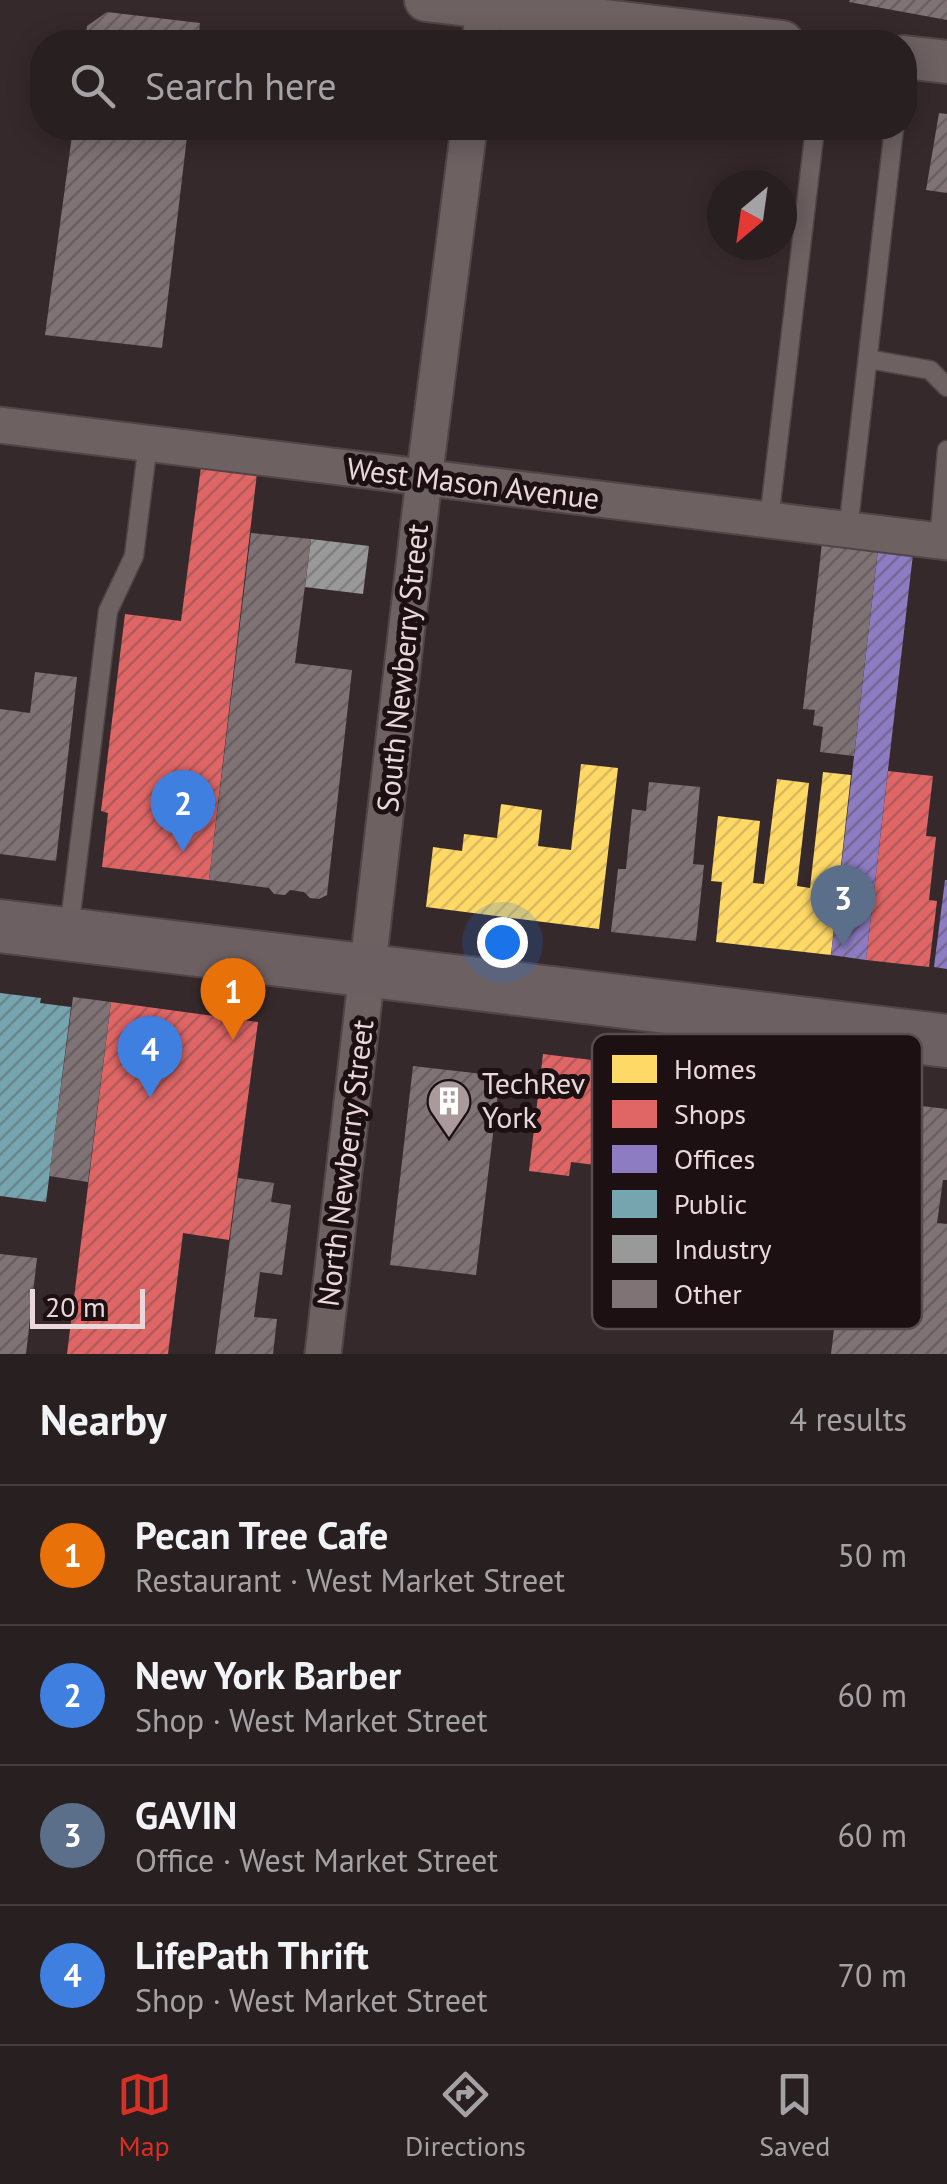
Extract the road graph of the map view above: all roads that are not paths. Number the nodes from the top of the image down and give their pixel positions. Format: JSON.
{"nodes":[{"id":1,"x":426,"y":0,"type":"edge"},
{"id":2,"x":483,"y":17,"type":"edge"},
{"id":3,"x":638,"y":30,"type":"edge"},
{"id":4,"x":917,"y":59,"type":"edge"},
{"id":5,"x":947,"y":62,"type":"edge"},
{"id":6,"x":467,"y":140,"type":"edge"},
{"id":7,"x":814,"y":140,"type":"edge"},
{"id":8,"x":893,"y":140,"type":"edge"},
{"id":9,"x":868,"y":358,"type":"junction"},
{"id":10,"x":947,"y":387,"type":"edge"},
{"id":11,"x":0,"y":425,"type":"edge"},
{"id":12,"x":148,"y":443,"type":"junction"},
{"id":13,"x":947,"y":450,"type":"edge"},
{"id":14,"x":424,"y":478,"type":"junction"},
{"id":15,"x":769,"y":520,"type":"junction"},
{"id":16,"x":848,"y":530,"type":"junction"},
{"id":17,"x":943,"y":542,"type":"edge"},
{"id":18,"x":0,"y":926,"type":"edge"},
{"id":19,"x":68,"y":936,"type":"junction"},
{"id":20,"x":369,"y":971,"type":"junction"},
{"id":21,"x":889,"y":1034,"type":"edge"},
{"id":22,"x":922,"y":1038,"type":"edge"},
{"id":23,"x":947,"y":1041,"type":"edge"},
{"id":24,"x":322,"y":1354,"type":"edge"}],
"edges":[{"from":1,"to":2,"type":"street"},
{"from":2,"to":3,"type":"street"},
{"from":4,"to":5,"type":"street"},
{"from":6,"to":14,"type":"street","name":"South Newberry Street"},
{"from":7,"to":15,"type":"lane"},
{"from":8,"to":9,"type":"lane"},
{"from":9,"to":10,"type":"lane"},
{"from":9,"to":16,"type":"lane"},
{"from":11,"to":12,"type":"street","name":"West Mason Avenue"},
{"from":12,"to":14,"type":"street","name":"West Mason Avenue"},
{"from":12,"to":19,"type":"lane"},
{"from":13,"to":17,"type":"lane"},
{"from":14,"to":15,"type":"street","name":"West Mason Avenue"},
{"from":14,"to":20,"type":"street","name":"South Newberry Street"},
{"from":15,"to":16,"type":"street","name":"West Mason Avenue"},
{"from":16,"to":17,"type":"street","name":"West Mason Avenue"},
{"from":18,"to":19,"type":"main road"},
{"from":19,"to":20,"type":"main road"},
{"from":20,"to":21,"type":"main road"},
{"from":20,"to":24,"type":"street","name":"North Newberry Street"},
{"from":22,"to":23,"type":"main road"}]}
